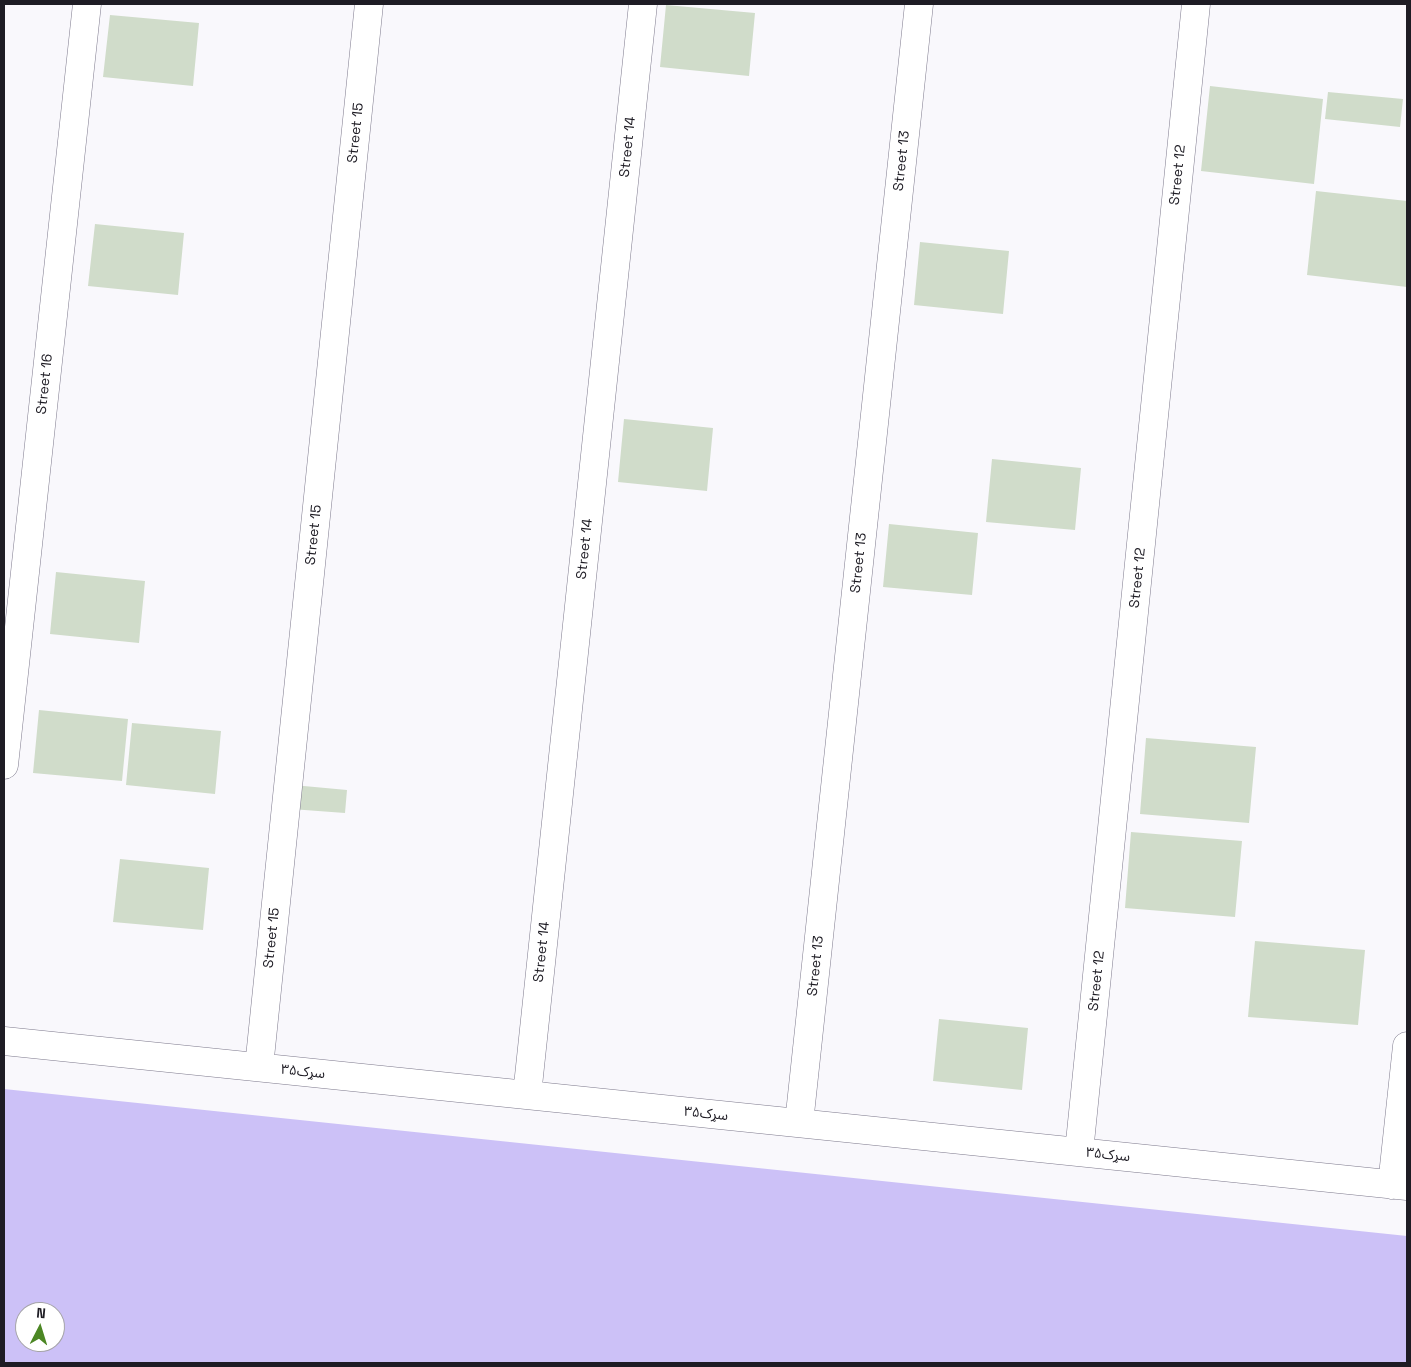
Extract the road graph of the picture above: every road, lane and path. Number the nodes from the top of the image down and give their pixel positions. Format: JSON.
{"nodes":[{"id":1,"x":87,"y":4,"type":"edge"},
{"id":2,"x":369,"y":4,"type":"edge"},
{"id":3,"x":643,"y":4,"type":"edge"},
{"id":4,"x":918,"y":4,"type":"edge"},
{"id":5,"x":1196,"y":4,"type":"edge"},
{"id":6,"x":4,"y":765,"type":"edge"},
{"id":7,"x":4,"y":1041,"type":"edge"},
{"id":8,"x":1407,"y":1046,"type":"edge"},
{"id":9,"x":259,"y":1067,"type":"junction"},
{"id":10,"x":527,"y":1095,"type":"junction"},
{"id":11,"x":799,"y":1123,"type":"junction"},
{"id":12,"x":1080,"y":1152,"type":"junction"},
{"id":13,"x":1400,"y":1186,"type":"edge"}],
"edges":[{"from":1,"to":6,"type":"street","name":"Street 16"},
{"from":2,"to":9,"type":"street","name":"Street 15"},
{"from":3,"to":10,"type":"street","name":"Street 14"},
{"from":4,"to":11,"type":"street","name":"Street 13"},
{"from":5,"to":12,"type":"street","name":"Street 12"},
{"from":7,"to":9,"type":"street","name":"سړک۳۵"},
{"from":8,"to":13,"type":"street"},
{"from":9,"to":10,"type":"street","name":"سړک۳۵"},
{"from":10,"to":11,"type":"street","name":"سړک۳۵"},
{"from":11,"to":12,"type":"street","name":"سړک۳۵"},
{"from":12,"to":13,"type":"street","name":"سړک۳۵"}]}
